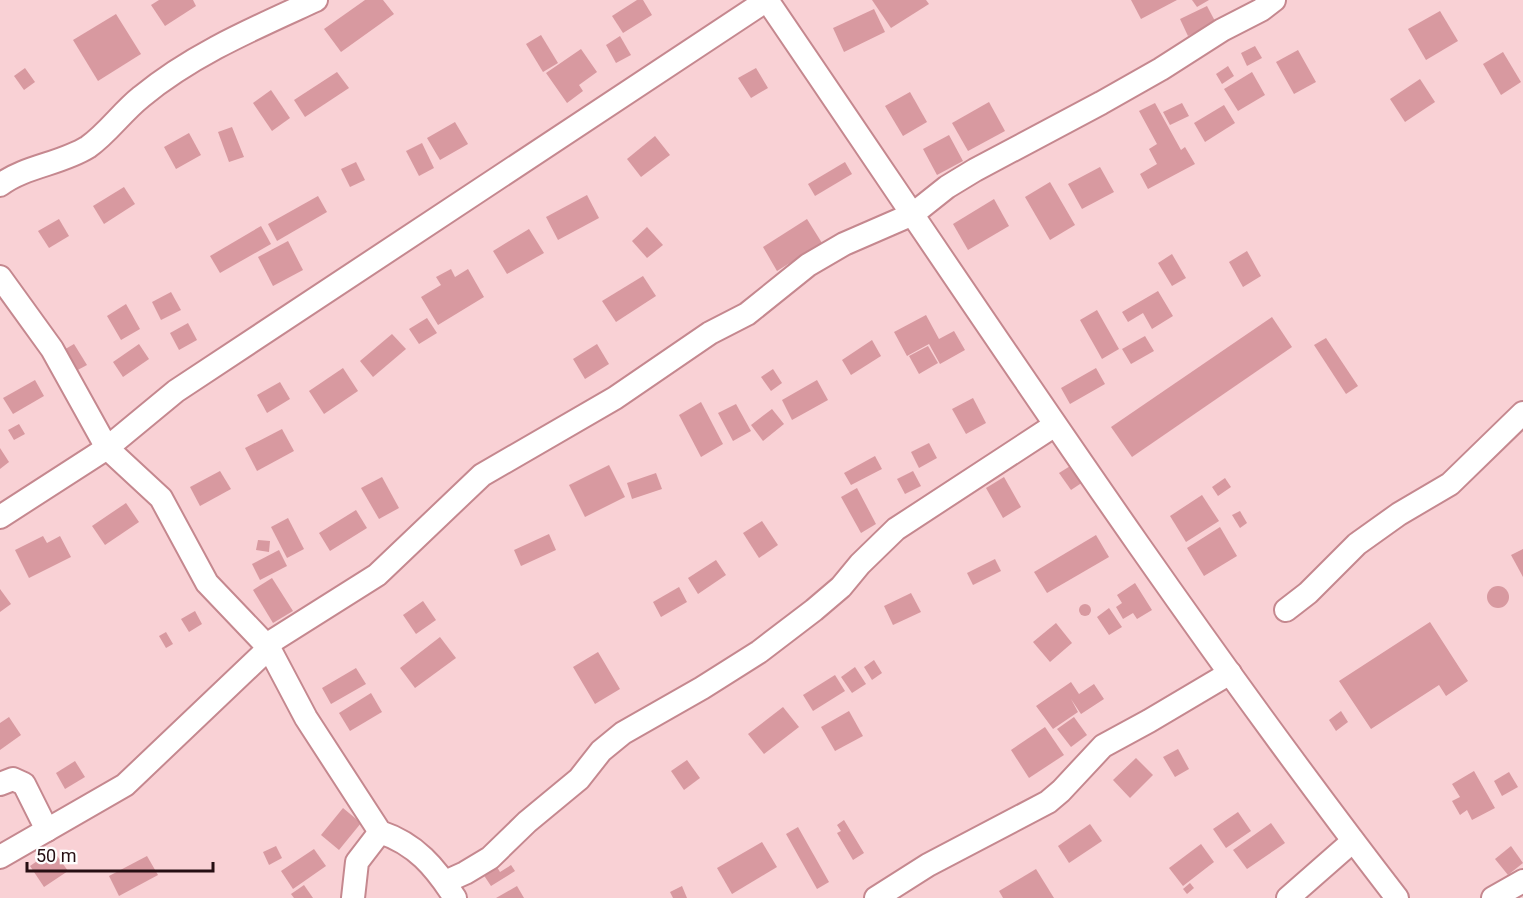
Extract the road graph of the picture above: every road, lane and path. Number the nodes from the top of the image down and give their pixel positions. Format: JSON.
{"nodes":[{"id":1,"x":316,"y":0,"type":"edge"},
{"id":2,"x":1274,"y":0,"type":"edge"},
{"id":3,"x":0,"y":185,"type":"edge"},
{"id":4,"x":913,"y":214,"type":"junction"},
{"id":5,"x":0,"y":277,"type":"edge"},
{"id":6,"x":1523,"y":413,"type":"edge"},
{"id":7,"x":1055,"y":425,"type":"junction"},
{"id":8,"x":107,"y":448,"type":"junction"},
{"id":9,"x":0,"y":518,"type":"edge"},
{"id":10,"x":1286,"y":610,"type":"dead end"},
{"id":11,"x":268,"y":646,"type":"junction"},
{"id":12,"x":1230,"y":673,"type":"junction"},
{"id":13,"x":0,"y":784,"type":"edge"},
{"id":14,"x":47,"y":830,"type":"junction"},
{"id":15,"x":380,"y":832,"type":"junction"},
{"id":16,"x":1353,"y":841,"type":"junction"},
{"id":17,"x":0,"y":857,"type":"edge"},
{"id":18,"x":1523,"y":881,"type":"edge"},
{"id":19,"x":450,"y":890,"type":"edge"},
{"id":20,"x":353,"y":898,"type":"edge"},
{"id":21,"x":876,"y":898,"type":"edge"},
{"id":22,"x":1288,"y":898,"type":"edge"},
{"id":23,"x":1396,"y":898,"type":"edge"},
{"id":24,"x":1494,"y":898,"type":"edge"}],
"edges":[{"from":1,"to":3,"type":"street"},
{"from":2,"to":4,"type":"street"},
{"from":4,"to":7,"type":"street"},
{"from":4,"to":8,"type":"street"},
{"from":4,"to":11,"type":"street"},
{"from":5,"to":8,"type":"street"},
{"from":6,"to":10,"type":"street"},
{"from":7,"to":12,"type":"street"},
{"from":7,"to":19,"type":"street"},
{"from":8,"to":9,"type":"street"},
{"from":8,"to":11,"type":"street"},
{"from":11,"to":14,"type":"street"},
{"from":11,"to":15,"type":"street"},
{"from":12,"to":16,"type":"street"},
{"from":12,"to":21,"type":"street"},
{"from":13,"to":14,"type":"street"},
{"from":14,"to":17,"type":"street"},
{"from":15,"to":19,"type":"street"},
{"from":15,"to":20,"type":"street"},
{"from":16,"to":22,"type":"street"},
{"from":16,"to":23,"type":"street"},
{"from":18,"to":24,"type":"street"}]}
